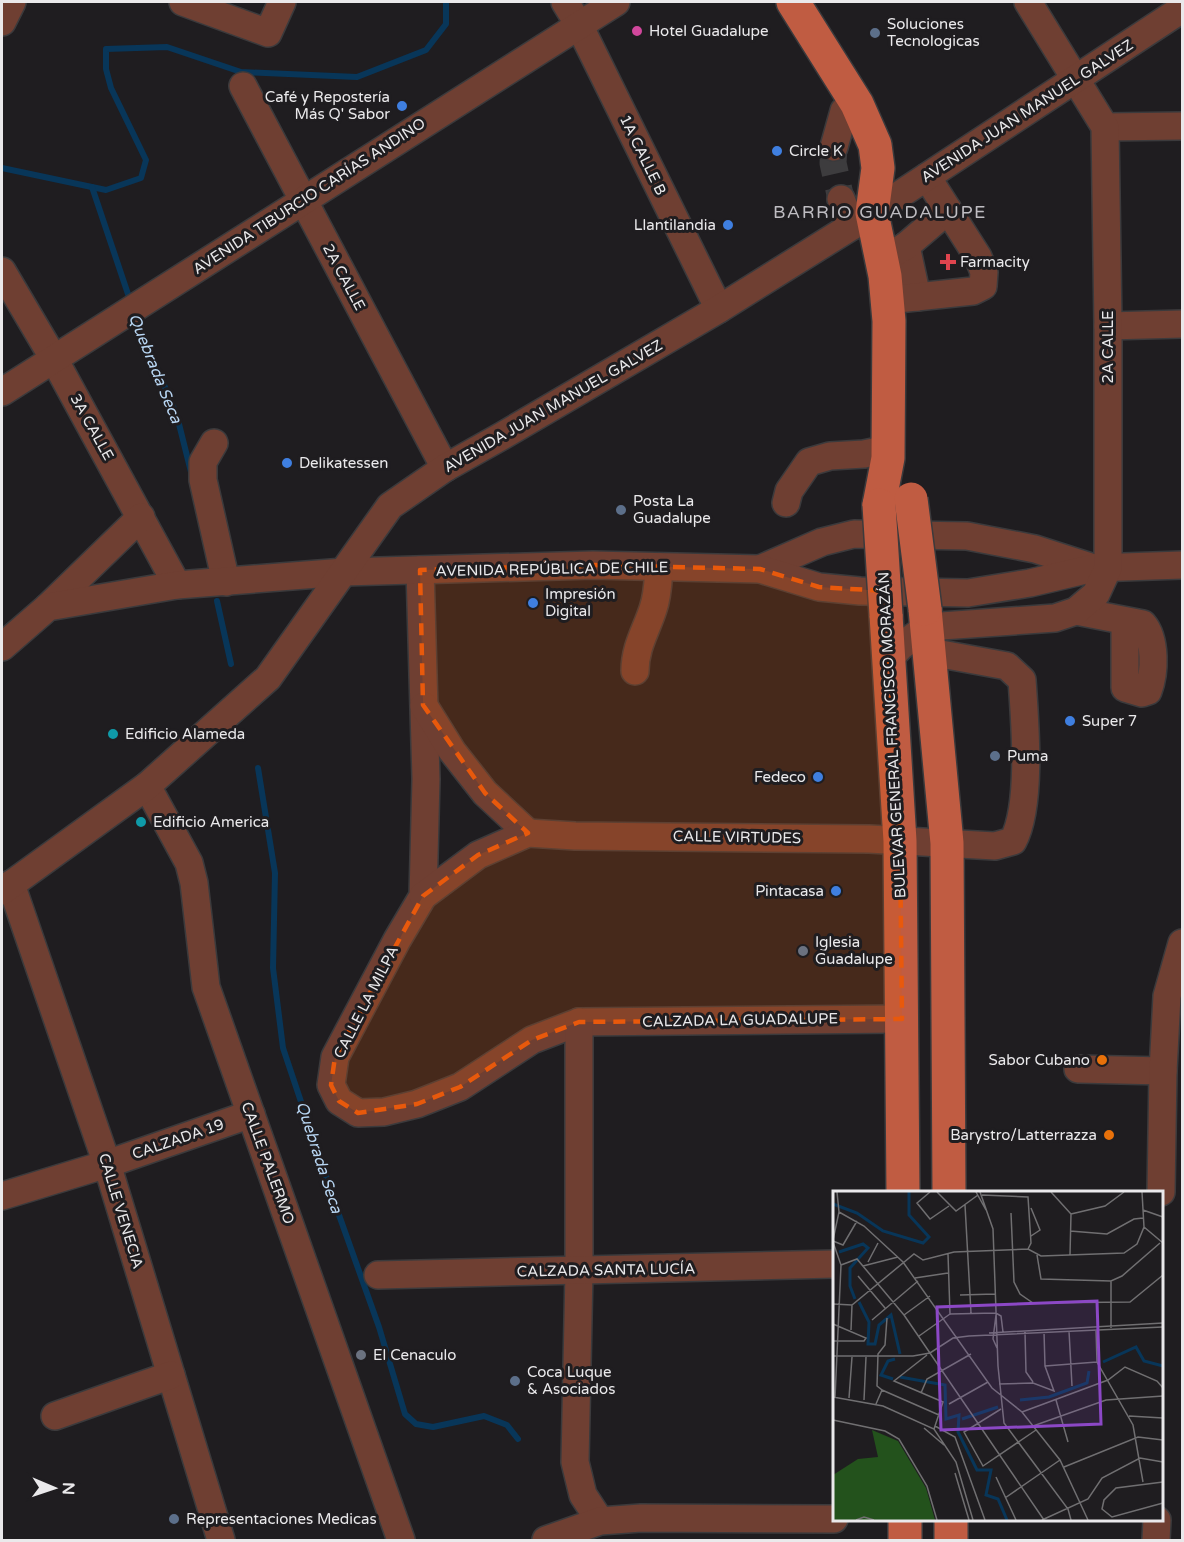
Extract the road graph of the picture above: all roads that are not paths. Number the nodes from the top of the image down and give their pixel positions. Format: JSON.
{"nodes":[{"id":1,"x":12,"y":2,"type":"edge"},
{"id":2,"x":183,"y":2,"type":"edge"},
{"id":3,"x":282,"y":2,"type":"edge"},
{"id":4,"x":565,"y":2,"type":"edge"},
{"id":5,"x":616,"y":2,"type":"edge"},
{"id":6,"x":793,"y":2,"type":"edge"},
{"id":7,"x":1028,"y":2,"type":"edge"},
{"id":8,"x":1182,"y":9,"type":"edge"},
{"id":9,"x":2,"y":22,"type":"edge"},
{"id":10,"x":579,"y":25,"type":"junction"},
{"id":11,"x":1076,"y":78,"type":"junction"},
{"id":12,"x":243,"y":86,"type":"dead end"},
{"id":13,"x":857,"y":104,"type":"junction"},
{"id":14,"x":1182,"y":126,"type":"edge"},
{"id":15,"x":1105,"y":127,"type":"junction"},
{"id":16,"x":834,"y":147,"type":"tunnel mouth"},
{"id":17,"x":927,"y":177,"type":"junction"},
{"id":18,"x":302,"y":199,"type":"junction"},
{"id":19,"x":841,"y":199,"type":"tunnel mouth"},
{"id":20,"x":948,"y":210,"type":"junction"},
{"id":21,"x":862,"y":219,"type":"junction"},
{"id":22,"x":893,"y":253,"type":"junction"},
{"id":23,"x":2,"y":271,"type":"edge"},
{"id":24,"x":902,"y":298,"type":"junction"},
{"id":25,"x":719,"y":309,"type":"junction"},
{"id":26,"x":1182,"y":324,"type":"edge"},
{"id":27,"x":1108,"y":326,"type":"junction"},
{"id":28,"x":54,"y":359,"type":"junction"},
{"id":29,"x":2,"y":392,"type":"edge"},
{"id":30,"x":214,"y":443,"type":"dead end"},
{"id":31,"x":888,"y":453,"type":"junction"},
{"id":32,"x":445,"y":468,"type":"junction"},
{"id":33,"x":786,"y":503,"type":"dead end"},
{"id":34,"x":141,"y":517,"type":"junction"},
{"id":35,"x":1182,"y":565,"type":"edge"},
{"id":36,"x":659,"y":567,"type":"junction"},
{"id":37,"x":1101,"y":568,"type":"junction"},
{"id":38,"x":760,"y":569,"type":"junction"},
{"id":39,"x":420,"y":570,"type":"junction"},
{"id":40,"x":344,"y":573,"type":"junction"},
{"id":41,"x":226,"y":582,"type":"junction"},
{"id":42,"x":177,"y":585,"type":"junction"},
{"id":43,"x":48,"y":607,"type":"junction"},
{"id":44,"x":1076,"y":611,"type":"junction"},
{"id":45,"x":1125,"y":621,"type":"dead end"},
{"id":46,"x":928,"y":630,"type":"junction"},
{"id":47,"x":2,"y":647,"type":"edge"},
{"id":48,"x":890,"y":658,"type":"junction"},
{"id":49,"x":635,"y":671,"type":"dead end"},
{"id":50,"x":423,"y":705,"type":"junction"},
{"id":51,"x":147,"y":786,"type":"junction"},
{"id":52,"x":528,"y":833,"type":"junction"},
{"id":53,"x":900,"y":841,"type":"junction"},
{"id":54,"x":946,"y":843,"type":"junction"},
{"id":55,"x":6,"y":888,"type":"edge"},
{"id":56,"x":423,"y":896,"type":"junction"},
{"id":57,"x":1182,"y":943,"type":"edge"},
{"id":58,"x":902,"y":1019,"type":"junction"},
{"id":59,"x":579,"y":1022,"type":"junction"},
{"id":60,"x":1078,"y":1069,"type":"dead end"},
{"id":61,"x":1163,"y":1071,"type":"junction"},
{"id":62,"x":251,"y":1114,"type":"junction"},
{"id":63,"x":107,"y":1164,"type":"junction"},
{"id":64,"x":903,"y":1191,"type":"edge"},
{"id":65,"x":949,"y":1191,"type":"edge"},
{"id":66,"x":1161,"y":1191,"type":"edge"},
{"id":67,"x":2,"y":1196,"type":"edge"},
{"id":68,"x":833,"y":1264,"type":"edge"},
{"id":69,"x":579,"y":1271,"type":"junction"},
{"id":70,"x":378,"y":1275,"type":"dead end"},
{"id":71,"x":171,"y":1375,"type":"junction"},
{"id":72,"x":55,"y":1416,"type":"dead end"},
{"id":73,"x":833,"y":1519,"type":"edge"},
{"id":74,"x":600,"y":1521,"type":"junction"},
{"id":75,"x":905,"y":1521,"type":"edge"},
{"id":76,"x":951,"y":1521,"type":"edge"},
{"id":77,"x":1157,"y":1521,"type":"edge"},
{"id":78,"x":719,"y":1529,"type":"edge"},
{"id":79,"x":221,"y":1540,"type":"edge"},
{"id":80,"x":401,"y":1540,"type":"edge"},
{"id":81,"x":546,"y":1540,"type":"edge"},
{"id":82,"x":905,"y":1540,"type":"edge"},
{"id":83,"x":951,"y":1540,"type":"edge"},
{"id":84,"x":1156,"y":1540,"type":"edge"}],
"edges":[{"from":1,"to":9,"type":"street"},
{"from":2,"to":3,"type":"street"},
{"from":4,"to":10,"type":"street","name":"1A CALLE B"},
{"from":5,"to":10,"type":"street","name":"AVENIDA TIBURCIO CARÍAS ANDINO"},
{"from":6,"to":13,"type":"main road","name":"BULEVAR GENERAL FRANCISCO MORAZÁN"},
{"from":7,"to":11,"type":"street"},
{"from":8,"to":11,"type":"street","name":"AVENIDA JUAN MANUEL GALVEZ"},
{"from":10,"to":18,"type":"street","name":"AVENIDA TIBURCIO CARÍAS ANDINO"},
{"from":10,"to":25,"type":"street","name":"1A CALLE B"},
{"from":11,"to":15,"type":"street"},
{"from":11,"to":17,"type":"street","name":"AVENIDA JUAN MANUEL GALVEZ"},
{"from":12,"to":18,"type":"street","name":"2A CALLE"},
{"from":13,"to":16,"type":"street"},
{"from":13,"to":21,"type":"main road","name":"BULEVAR GENERAL FRANCISCO MORAZÁN"},
{"from":14,"to":15,"type":"street"},
{"from":15,"to":27,"type":"street","name":"2A CALLE"},
{"from":17,"to":20,"type":"street"},
{"from":17,"to":21,"type":"street","name":"AVENIDA JUAN MANUEL GALVEZ"},
{"from":18,"to":28,"type":"street","name":"AVENIDA TIBURCIO CARÍAS ANDINO"},
{"from":18,"to":32,"type":"street","name":"2A CALLE"},
{"from":19,"to":21,"type":"street"},
{"from":20,"to":22,"type":"street"},
{"from":20,"to":24,"type":"street"},
{"from":21,"to":22,"type":"main road","name":"BULEVAR GENERAL FRANCISCO MORAZÁN"},
{"from":21,"to":25,"type":"street","name":"AVENIDA JUAN MANUEL GALVEZ"},
{"from":22,"to":24,"type":"main road","name":"BULEVAR GENERAL FRANCISCO MORAZÁN"},
{"from":23,"to":28,"type":"street","name":"3A CALLE"},
{"from":24,"to":31,"type":"main road","name":"BULEVAR GENERAL FRANCISCO MORAZÁN"},
{"from":25,"to":32,"type":"street","name":"AVENIDA JUAN MANUEL GALVEZ"},
{"from":26,"to":27,"type":"street"},
{"from":27,"to":37,"type":"street","name":"2A CALLE"},
{"from":28,"to":29,"type":"street","name":"AVENIDA TIBURCIO CARÍAS ANDINO"},
{"from":28,"to":34,"type":"street","name":"3A CALLE"},
{"from":30,"to":41,"type":"street"},
{"from":31,"to":33,"type":"street"},
{"from":31,"to":46,"type":"main road","name":"BULEVAR GENERAL FRANCISCO MORAZÁN","bridge":true},
{"from":31,"to":48,"type":"main road","name":"BULEVAR GENERAL FRANCISCO MORAZÁN","bridge":true},
{"from":32,"to":40,"type":"street","name":"AVENIDA JUAN MANUEL GALVEZ"},
{"from":34,"to":42,"type":"street","name":"3A CALLE"},
{"from":34,"to":43,"type":"street"},
{"from":35,"to":37,"type":"street","name":"AVENIDA REPÚBLICA DE CHILE"},
{"from":36,"to":38,"type":"street","name":"AVENIDA REPÚBLICA DE CHILE"},
{"from":36,"to":39,"type":"street","name":"AVENIDA REPÚBLICA DE CHILE"},
{"from":36,"to":49,"type":"street"},
{"from":37,"to":38,"type":"street","name":"AVENIDA REPÚBLICA DE CHILE"},
{"from":37,"to":38,"type":"street","name":"AVENIDA REPÚBLICA DE CHILE"},
{"from":37,"to":44,"type":"street"},
{"from":39,"to":40,"type":"street","name":"AVENIDA REPÚBLICA DE CHILE"},
{"from":39,"to":50,"type":"street","name":"CALLE LA MILPA"},
{"from":40,"to":41,"type":"street","name":"AVENIDA REPÚBLICA DE CHILE"},
{"from":40,"to":51,"type":"street","name":"AVENIDA JUAN MANUEL GALVEZ"},
{"from":41,"to":42,"type":"street","name":"AVENIDA REPÚBLICA DE CHILE"},
{"from":42,"to":43,"type":"street","name":"AVENIDA REPÚBLICA DE CHILE"},
{"from":43,"to":47,"type":"street"},
{"from":44,"to":45,"type":"street"},
{"from":44,"to":46,"type":"street"},
{"from":46,"to":48,"type":"street"},
{"from":46,"to":54,"type":"main road","name":"BULEVAR GENERAL FRANCISCO MORAZÁN"},
{"from":46,"to":54,"type":"street","name":"CALLE VIRTUDES"},
{"from":48,"to":53,"type":"main road","name":"BULEVAR GENERAL FRANCISCO MORAZÁN"},
{"from":50,"to":52,"type":"street"},
{"from":50,"to":56,"type":"street","name":"CALLE LA MILPA"},
{"from":51,"to":55,"type":"street","name":"AVENIDA JUAN MANUEL GALVEZ"},
{"from":51,"to":62,"type":"street","name":"CALLE PALERMO"},
{"from":52,"to":53,"type":"street","name":"CALLE VIRTUDES"},
{"from":52,"to":56,"type":"street","name":"CALLE VIRTUDES"},
{"from":53,"to":54,"type":"street","name":"CALLE VIRTUDES"},
{"from":53,"to":58,"type":"main road","name":"BULEVAR GENERAL FRANCISCO MORAZÁN"},
{"from":54,"to":65,"type":"main road","name":"BULEVAR GENERAL FRANCISCO MORAZÁN"},
{"from":55,"to":63,"type":"street","name":"CALLE VENECIA"},
{"from":56,"to":59,"type":"street","name":"CALLE LA MILPA"},
{"from":57,"to":61,"type":"street"},
{"from":58,"to":59,"type":"street","name":"CALZADA LA GUADALUPE"},
{"from":58,"to":64,"type":"main road","name":"BULEVAR GENERAL FRANCISCO MORAZÁN"},
{"from":59,"to":69,"type":"street"},
{"from":60,"to":61,"type":"street"},
{"from":61,"to":66,"type":"street"},
{"from":62,"to":63,"type":"street","name":"CALZADA 19"},
{"from":62,"to":80,"type":"street","name":"CALLE PALERMO"},
{"from":63,"to":67,"type":"street","name":"CALZADA 19"},
{"from":63,"to":71,"type":"street","name":"CALLE VENECIA"},
{"from":68,"to":69,"type":"street","name":"CALZADA SANTA LUCÍA"},
{"from":69,"to":70,"type":"street","name":"CALZADA SANTA LUCÍA"},
{"from":69,"to":74,"type":"street"},
{"from":71,"to":72,"type":"street"},
{"from":71,"to":79,"type":"street","name":"CALLE VENECIA"},
{"from":73,"to":78,"type":"street"},
{"from":74,"to":78,"type":"street"},
{"from":74,"to":81,"type":"street"},
{"from":75,"to":82,"type":"main road"},
{"from":76,"to":83,"type":"main road"},
{"from":77,"to":84,"type":"street"}]}
